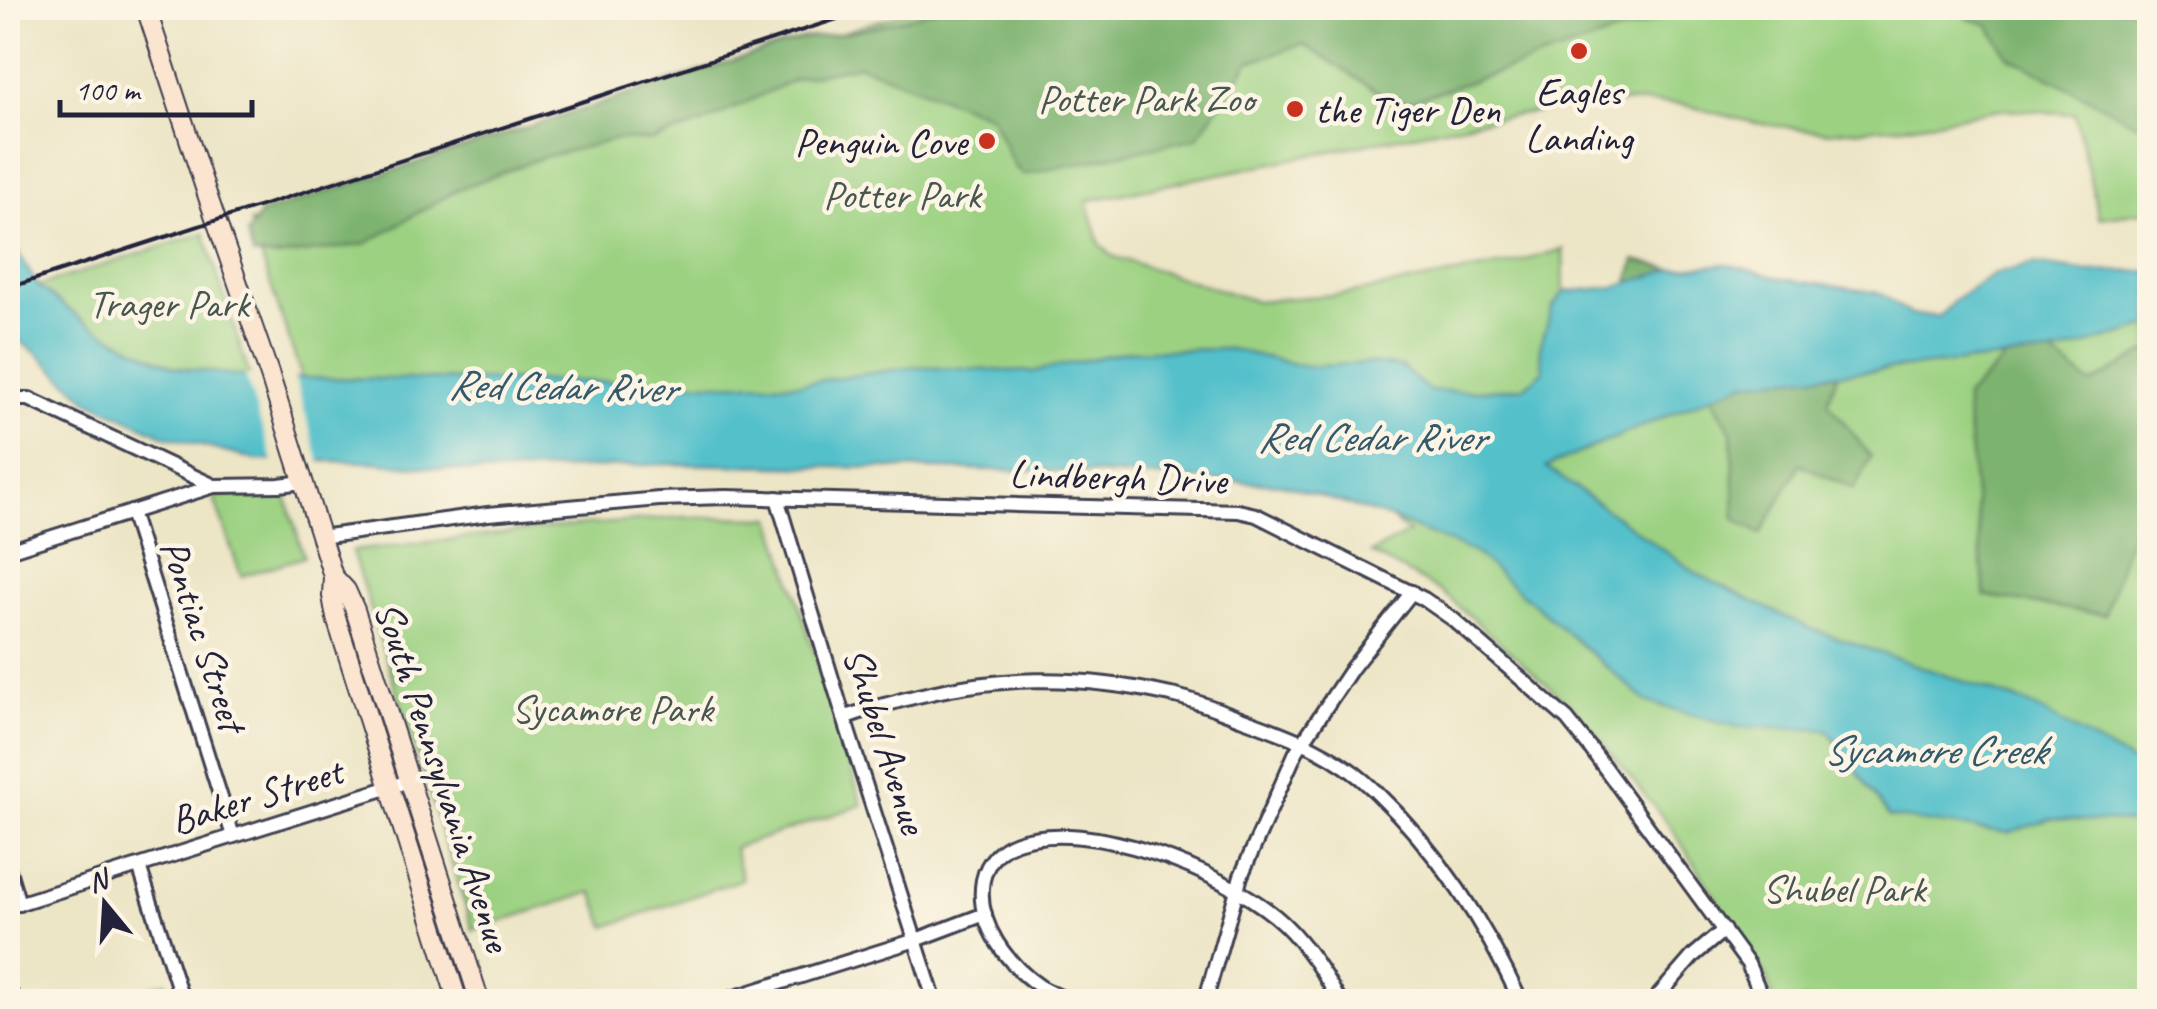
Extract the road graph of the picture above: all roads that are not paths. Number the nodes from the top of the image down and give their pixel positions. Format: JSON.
{"nodes":[{"id":1,"x":146,"y":8,"type":"edge"},
{"id":2,"x":8,"y":398,"type":"edge"},
{"id":3,"x":300,"y":475,"type":"junction"},
{"id":4,"x":214,"y":486,"type":"junction"},
{"id":5,"x":777,"y":498,"type":"junction"},
{"id":6,"x":131,"y":512,"type":"junction"},
{"id":7,"x":320,"y":537,"type":"junction"},
{"id":8,"x":8,"y":551,"type":"edge"},
{"id":9,"x":334,"y":576,"type":"junction"},
{"id":10,"x":1412,"y":592,"type":"junction"},
{"id":11,"x":844,"y":718,"type":"junction"},
{"id":12,"x":1303,"y":741,"type":"junction"},
{"id":13,"x":410,"y":781,"type":"junction"},
{"id":14,"x":390,"y":787,"type":"junction"},
{"id":15,"x":233,"y":836,"type":"junction"},
{"id":16,"x":140,"y":866,"type":"junction"},
{"id":17,"x":8,"y":867,"type":"edge"},
{"id":18,"x":1236,"y":888,"type":"junction"},
{"id":19,"x":13,"y":906,"type":"edge"},
{"id":20,"x":985,"y":914,"type":"junction"},
{"id":21,"x":1724,"y":930,"type":"junction"},
{"id":22,"x":916,"y":940,"type":"junction"},
{"id":23,"x":183,"y":1002,"type":"edge"},
{"id":24,"x":458,"y":1002,"type":"edge"},
{"id":25,"x":480,"y":1002,"type":"edge"},
{"id":26,"x":719,"y":1002,"type":"edge"},
{"id":27,"x":935,"y":1002,"type":"edge"},
{"id":28,"x":1070,"y":1002,"type":"edge"},
{"id":29,"x":1204,"y":1002,"type":"edge"},
{"id":30,"x":1340,"y":1002,"type":"edge"},
{"id":31,"x":1521,"y":1002,"type":"edge"},
{"id":32,"x":1653,"y":1002,"type":"edge"},
{"id":33,"x":1764,"y":1002,"type":"edge"}],
"edges":[{"from":1,"to":3,"type":"main road","name":"South Pennsylvania Avenue"},
{"from":2,"to":4,"type":"street"},
{"from":3,"to":4,"type":"street"},
{"from":3,"to":7,"type":"main road","name":"South Pennsylvania Avenue"},
{"from":4,"to":6,"type":"street"},
{"from":5,"to":7,"type":"street","name":"Lindbergh Drive"},
{"from":5,"to":10,"type":"street","name":"Lindbergh Drive"},
{"from":5,"to":11,"type":"street","name":"Shubel Avenue"},
{"from":6,"to":8,"type":"street"},
{"from":6,"to":15,"type":"street","name":"Pontiac Street"},
{"from":7,"to":9,"type":"main road","name":"South Pennsylvania Avenue"},
{"from":9,"to":13,"type":"main road","name":"South Pennsylvania Avenue"},
{"from":9,"to":14,"type":"main road","name":"South Pennsylvania Avenue"},
{"from":10,"to":12,"type":"street"},
{"from":10,"to":21,"type":"street","name":"Lindbergh Drive"},
{"from":11,"to":12,"type":"street"},
{"from":11,"to":22,"type":"street","name":"Shubel Avenue"},
{"from":12,"to":18,"type":"street"},
{"from":12,"to":31,"type":"street"},
{"from":13,"to":14,"type":"street","name":"Baker Street"},
{"from":13,"to":25,"type":"main road","name":"South Pennsylvania Avenue"},
{"from":14,"to":15,"type":"street","name":"Baker Street"},
{"from":14,"to":24,"type":"main road","name":"South Pennsylvania Avenue"},
{"from":15,"to":16,"type":"street","name":"Baker Street"},
{"from":16,"to":19,"type":"street","name":"Baker Street"},
{"from":16,"to":23,"type":"street"},
{"from":17,"to":19,"type":"street"},
{"from":18,"to":20,"type":"street"},
{"from":18,"to":29,"type":"street"},
{"from":18,"to":30,"type":"street"},
{"from":20,"to":22,"type":"street"},
{"from":20,"to":28,"type":"street"},
{"from":21,"to":32,"type":"street"},
{"from":21,"to":33,"type":"street","name":"Lindbergh Drive"},
{"from":22,"to":26,"type":"street"},
{"from":22,"to":27,"type":"street","name":"Shubel Avenue"}]}
